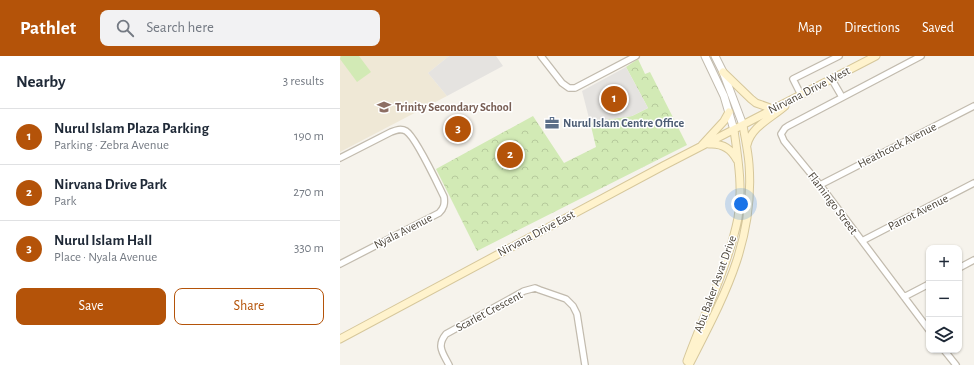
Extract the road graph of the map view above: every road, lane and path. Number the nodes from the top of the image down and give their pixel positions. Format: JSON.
{"nodes":[{"id":1,"x":541,"y":56,"type":"edge"},
{"id":2,"x":636,"y":56,"type":"edge"},
{"id":3,"x":705,"y":56,"type":"edge"},
{"id":4,"x":715,"y":56,"type":"edge"},
{"id":5,"x":839,"y":56,"type":"edge"},
{"id":6,"x":876,"y":56,"type":"edge"},
{"id":7,"x":921,"y":56,"type":"edge"},
{"id":8,"x":626,"y":58,"type":"edge"},
{"id":9,"x":724,"y":72,"type":"junction"},
{"id":10,"x":831,"y":78,"type":"junction"},
{"id":11,"x":801,"y":95,"type":"junction"},
{"id":12,"x":842,"y":98,"type":"junction"},
{"id":13,"x":794,"y":99,"type":"junction"},
{"id":14,"x":974,"y":106,"type":"edge"},
{"id":15,"x":773,"y":109,"type":"junction"},
{"id":16,"x":729,"y":112,"type":"junction"},
{"id":17,"x":743,"y":125,"type":"junction"},
{"id":18,"x":734,"y":130,"type":"junction"},
{"id":19,"x":704,"y":145,"type":"junction"},
{"id":20,"x":747,"y":148,"type":"junction"},
{"id":21,"x":340,"y":158,"type":"edge"},
{"id":22,"x":739,"y":164,"type":"junction"},
{"id":23,"x":974,"y":183,"type":"edge"},
{"id":24,"x":820,"y":185,"type":"junction"},
{"id":25,"x":862,"y":241,"type":"junction"},
{"id":26,"x":974,"y":260,"type":"edge"},
{"id":27,"x":340,"y":264,"type":"edge"},
{"id":28,"x":962,"y":266,"type":"edge"},
{"id":29,"x":926,"y":286,"type":"edge"},
{"id":30,"x":904,"y":297,"type":"junction"},
{"id":31,"x":926,"y":326,"type":"edge"},
{"id":32,"x":340,"y":339,"type":"edge"},
{"id":33,"x":946,"y":353,"type":"edge"},
{"id":34,"x":449,"y":365,"type":"edge"},
{"id":35,"x":585,"y":365,"type":"edge"},
{"id":36,"x":685,"y":365,"type":"edge"},
{"id":37,"x":689,"y":365,"type":"edge"},
{"id":38,"x":956,"y":365,"type":"edge"}],
"edges":[{"from":1,"to":8,"type":"street"},
{"from":2,"to":8,"type":"street"},
{"from":3,"to":16,"type":"street"},
{"from":4,"to":9,"type":"street"},
{"from":5,"to":11,"type":"street"},
{"from":6,"to":10,"type":"main road","name":"Nirvana Drive West"},
{"from":7,"to":12,"type":"street"},
{"from":9,"to":15,"type":"main road"},
{"from":9,"to":17,"type":"street"},
{"from":10,"to":11,"type":"main road","name":"Nirvana Drive West"},
{"from":10,"to":12,"type":"street"},
{"from":11,"to":13,"type":"main road","name":"Nirvana Drive West"},
{"from":12,"to":24,"type":"street","name":"Flamingo Street"},
{"from":13,"to":15,"type":"main road","name":"Nirvana Drive West"},
{"from":13,"to":20,"type":"main road"},
{"from":14,"to":24,"type":"street","name":"Heathcock Avenue"},
{"from":15,"to":17,"type":"main road","name":"Nirvana Drive West"},
{"from":16,"to":18,"type":"street"},
{"from":16,"to":19,"type":"main road"},
{"from":17,"to":18,"type":"main road","name":"Nirvana Drive West"},
{"from":17,"to":20,"type":"main road","name":"Abu Baker Asvat Drive"},
{"from":18,"to":19,"type":"main road","name":"Nirvana Drive East"},
{"from":18,"to":22,"type":"main road","name":"Abu Baker Asvat Drive"},
{"from":19,"to":22,"type":"main road"},
{"from":19,"to":32,"type":"main road","name":"Nirvana Drive East"},
{"from":20,"to":37,"type":"main road","name":"Abu Baker Asvat Drive"},
{"from":21,"to":27,"type":"street","name":"Nyala Avenue"},
{"from":22,"to":36,"type":"main road","name":"Abu Baker Asvat Drive"},
{"from":23,"to":25,"type":"street","name":"Parrot Avenue"},
{"from":24,"to":25,"type":"street","name":"Flamingo Street"},
{"from":25,"to":30,"type":"street","name":"Flamingo Street"},
{"from":26,"to":28,"type":"street"},
{"from":29,"to":30,"type":"street"},
{"from":30,"to":31,"type":"street","name":"Flamingo Street"},
{"from":33,"to":38,"type":"street"},
{"from":34,"to":35,"type":"street","name":"Scarlet Crescent"}]}
